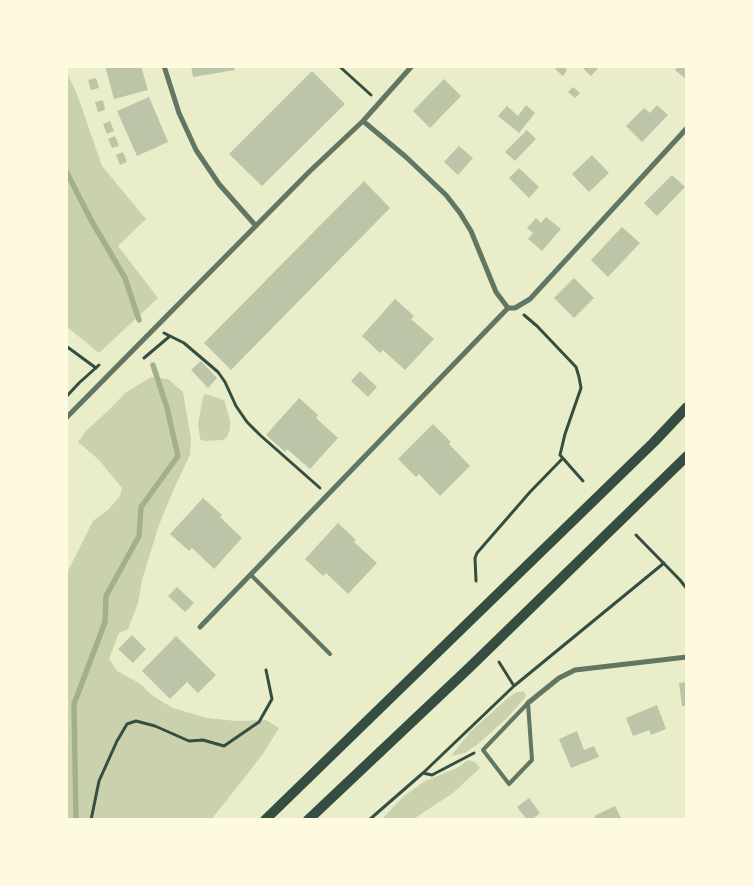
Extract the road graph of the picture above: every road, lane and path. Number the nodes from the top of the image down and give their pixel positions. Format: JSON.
{"nodes":[{"id":1,"x":164,"y":66,"type":"edge"},
{"id":2,"x":339,"y":66,"type":"edge"},
{"id":3,"x":412,"y":66,"type":"edge"},
{"id":4,"x":371,"y":95,"type":"dead end"},
{"id":5,"x":363,"y":121,"type":"junction"},
{"id":6,"x":687,"y":128,"type":"edge"},
{"id":7,"x":256,"y":226,"type":"junction"},
{"id":8,"x":511,"y":308,"type":"junction"},
{"id":9,"x":154,"y":328,"type":"junction"},
{"id":10,"x":170,"y":336,"type":"junction"},
{"id":11,"x":66,"y":346,"type":"edge"},
{"id":12,"x":139,"y":363,"type":"dead end"},
{"id":13,"x":96,"y":368,"type":"dead end"},
{"id":14,"x":687,"y":407,"type":"edge"},
{"id":15,"x":66,"y":418,"type":"edge"},
{"id":16,"x":687,"y":456,"type":"edge"},
{"id":17,"x":563,"y":458,"type":"junction"},
{"id":18,"x":583,"y":481,"type":"dead end"},
{"id":19,"x":327,"y":495,"type":"junction"},
{"id":20,"x":636,"y":535,"type":"dead end"},
{"id":21,"x":664,"y":563,"type":"junction"},
{"id":22,"x":251,"y":575,"type":"junction"},
{"id":23,"x":476,"y":581,"type":"dead end"},
{"id":24,"x":687,"y":589,"type":"edge"},
{"id":25,"x":200,"y":627,"type":"dead end"},
{"id":26,"x":330,"y":654,"type":"dead end"},
{"id":27,"x":687,"y":657,"type":"edge"},
{"id":28,"x":499,"y":662,"type":"dead end"},
{"id":29,"x":266,"y":670,"type":"dead end"},
{"id":30,"x":514,"y":686,"type":"junction"},
{"id":31,"x":528,"y":703,"type":"junction"},
{"id":32,"x":483,"y":750,"type":"junction"},
{"id":33,"x":423,"y":773,"type":"junction"},
{"id":34,"x":91,"y":820,"type":"edge"},
{"id":35,"x":265,"y":820,"type":"edge"},
{"id":36,"x":308,"y":820,"type":"edge"},
{"id":37,"x":370,"y":820,"type":"edge"}],
"edges":[{"from":1,"to":7,"type":"street"},
{"from":2,"to":4,"type":"path"},
{"from":3,"to":5,"type":"street"},
{"from":5,"to":7,"type":"street"},
{"from":5,"to":8,"type":"street"},
{"from":6,"to":8,"type":"street"},
{"from":7,"to":9,"type":"street"},
{"from":8,"to":17,"type":"path"},
{"from":8,"to":19,"type":"street"},
{"from":9,"to":10,"type":"path"},
{"from":9,"to":15,"type":"street"},
{"from":10,"to":12,"type":"path"},
{"from":10,"to":19,"type":"path"},
{"from":11,"to":13,"type":"path"},
{"from":14,"to":35,"type":"main road"},
{"from":16,"to":36,"type":"main road"},
{"from":17,"to":18,"type":"path"},
{"from":17,"to":23,"type":"path"},
{"from":19,"to":22,"type":"street"},
{"from":20,"to":21,"type":"path"},
{"from":21,"to":24,"type":"path"},
{"from":21,"to":30,"type":"path"},
{"from":22,"to":25,"type":"street"},
{"from":22,"to":26,"type":"lane"},
{"from":27,"to":31,"type":"street"},
{"from":28,"to":30,"type":"path"},
{"from":29,"to":34,"type":"path"},
{"from":30,"to":33,"type":"path"},
{"from":31,"to":32,"type":"lane"},
{"from":31,"to":32,"type":"lane"},
{"from":32,"to":33,"type":"path"},
{"from":33,"to":37,"type":"path"}]}
